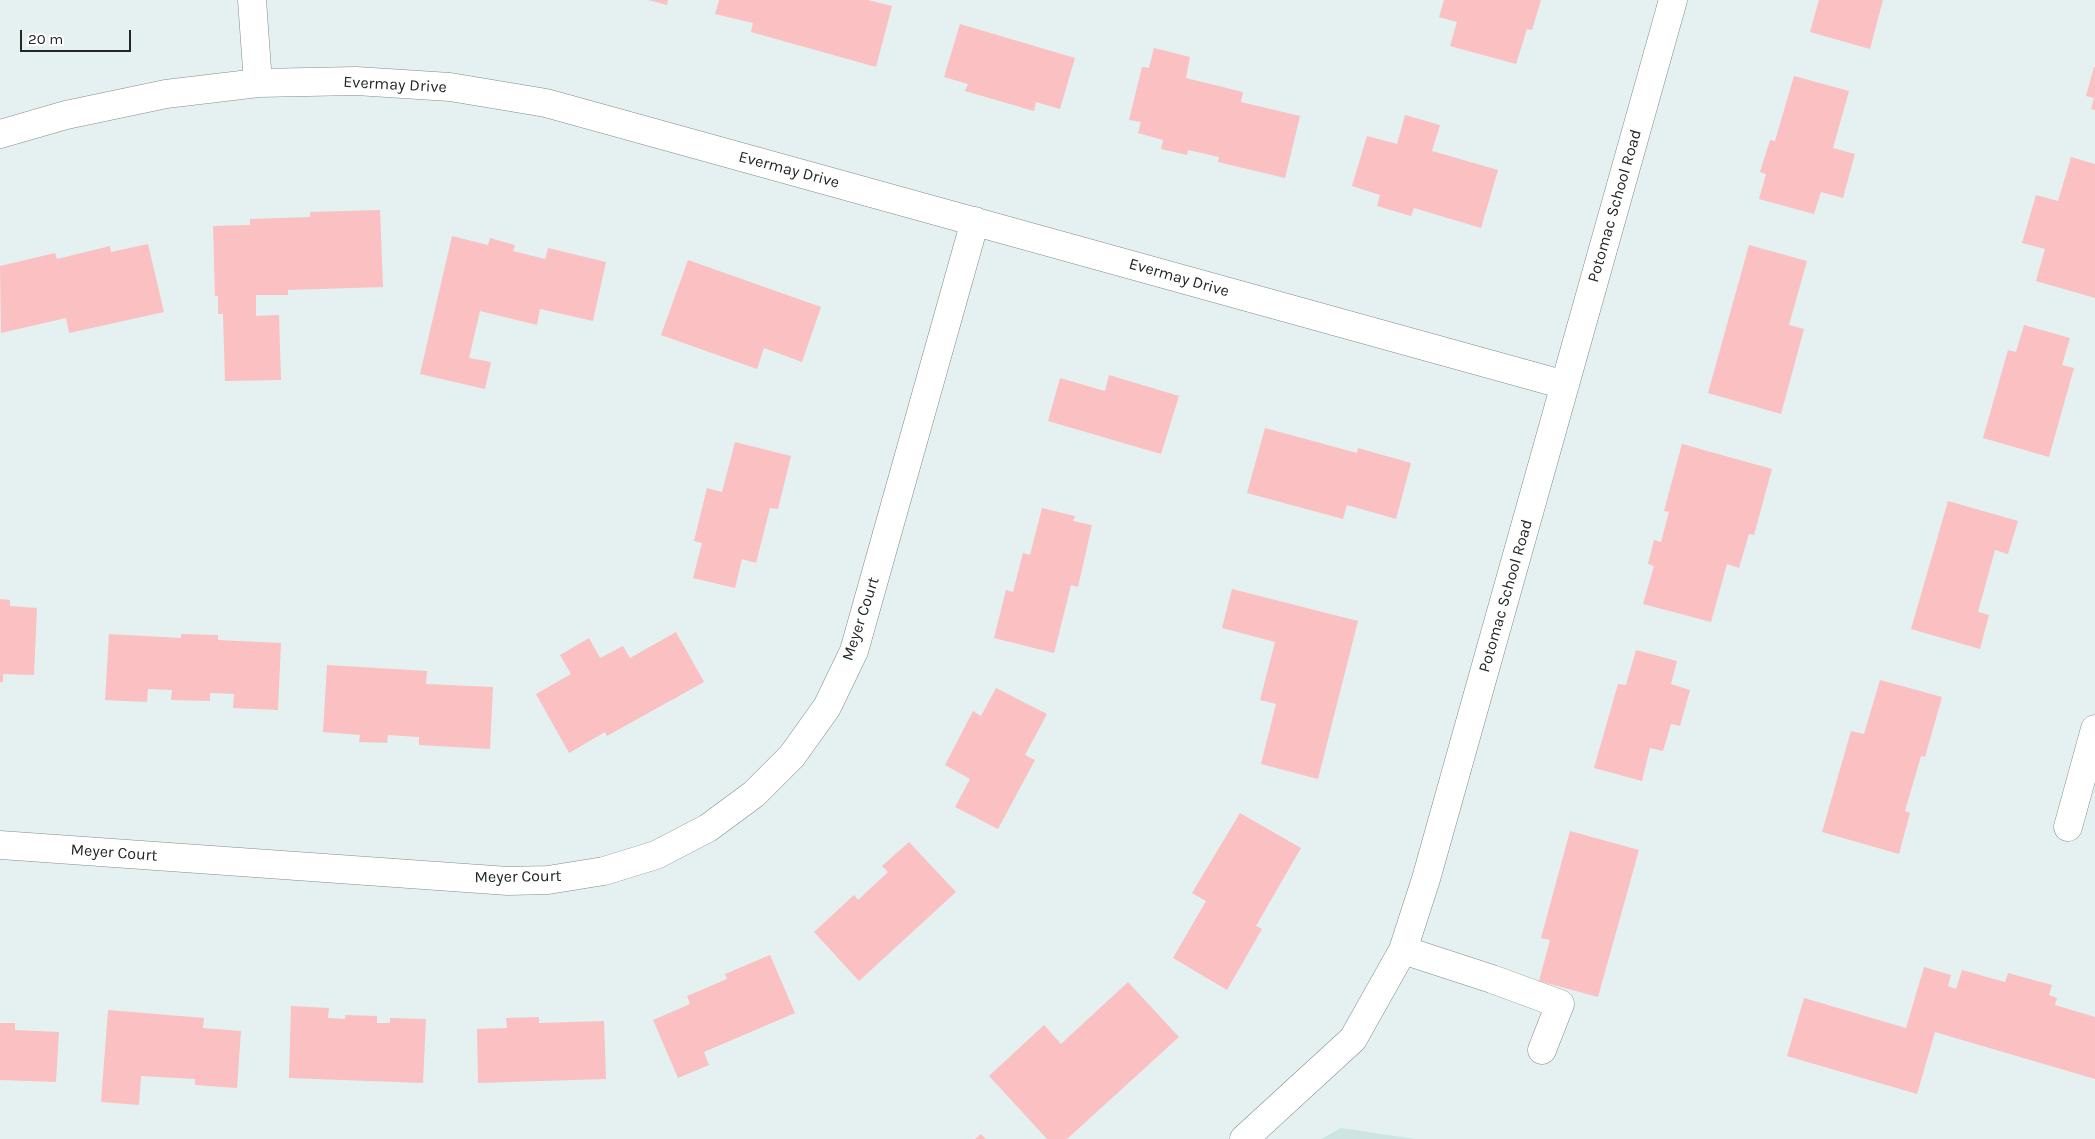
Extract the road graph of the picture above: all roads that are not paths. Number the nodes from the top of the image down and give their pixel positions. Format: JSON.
{"nodes":[{"id":1,"x":252,"y":0,"type":"edge"},
{"id":2,"x":1673,"y":0,"type":"edge"},
{"id":3,"x":258,"y":83,"type":"junction"},
{"id":4,"x":0,"y":134,"type":"edge"},
{"id":5,"x":975,"y":221,"type":"junction"},
{"id":6,"x":1565,"y":385,"type":"junction"},
{"id":7,"x":2095,"y":729,"type":"edge"},
{"id":8,"x":2068,"y":827,"type":"dead end"},
{"id":9,"x":0,"y":845,"type":"edge"},
{"id":10,"x":1403,"y":950,"type":"junction"},
{"id":11,"x":1542,"y":1050,"type":"dead end"},
{"id":12,"x":1244,"y":1139,"type":"edge"}],
"edges":[{"from":1,"to":3,"type":"street"},
{"from":2,"to":6,"type":"street","name":"Potomac School Road"},
{"from":3,"to":4,"type":"street","name":"Evermay Drive"},
{"from":3,"to":5,"type":"street","name":"Evermay Drive"},
{"from":5,"to":6,"type":"street","name":"Evermay Drive"},
{"from":5,"to":9,"type":"street","name":"Meyer Court"},
{"from":6,"to":10,"type":"street","name":"Potomac School Road"},
{"from":7,"to":8,"type":"street"},
{"from":10,"to":11,"type":"street"},
{"from":10,"to":12,"type":"street","name":"Potomac School Road"}]}
